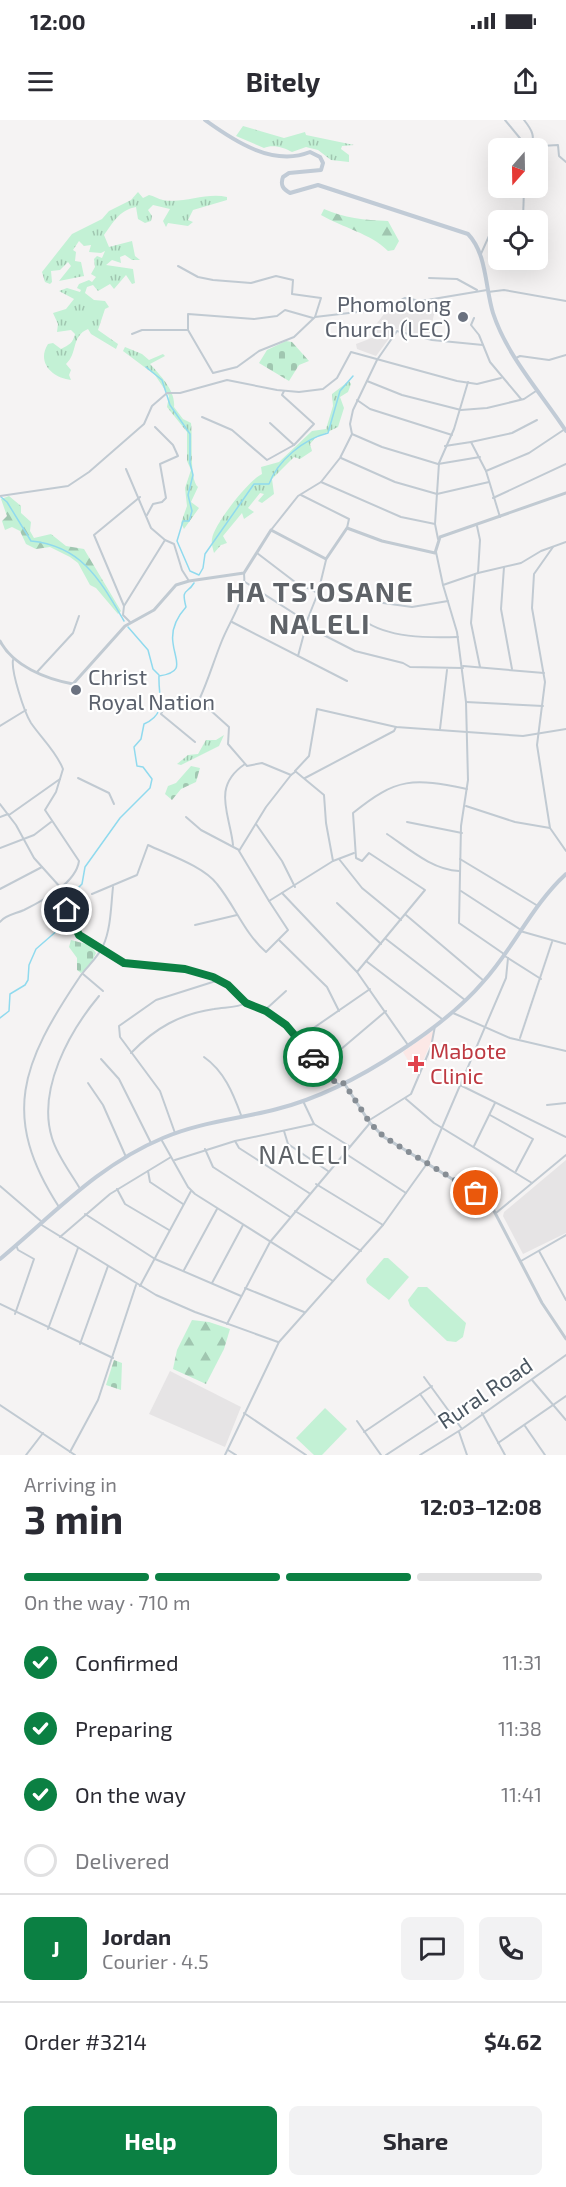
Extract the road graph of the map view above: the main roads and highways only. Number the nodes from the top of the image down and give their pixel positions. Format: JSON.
{"nodes":[{"id":1,"x":205,"y":120,"type":"edge"},
{"id":2,"x":566,"y":430,"type":"edge"},
{"id":3,"x":566,"y":874,"type":"edge"},
{"id":4,"x":0,"y":1259,"type":"edge"}],
"edges":[{"from":1,"to":2,"type":"main road"},
{"from":3,"to":4,"type":"main road"}]}
